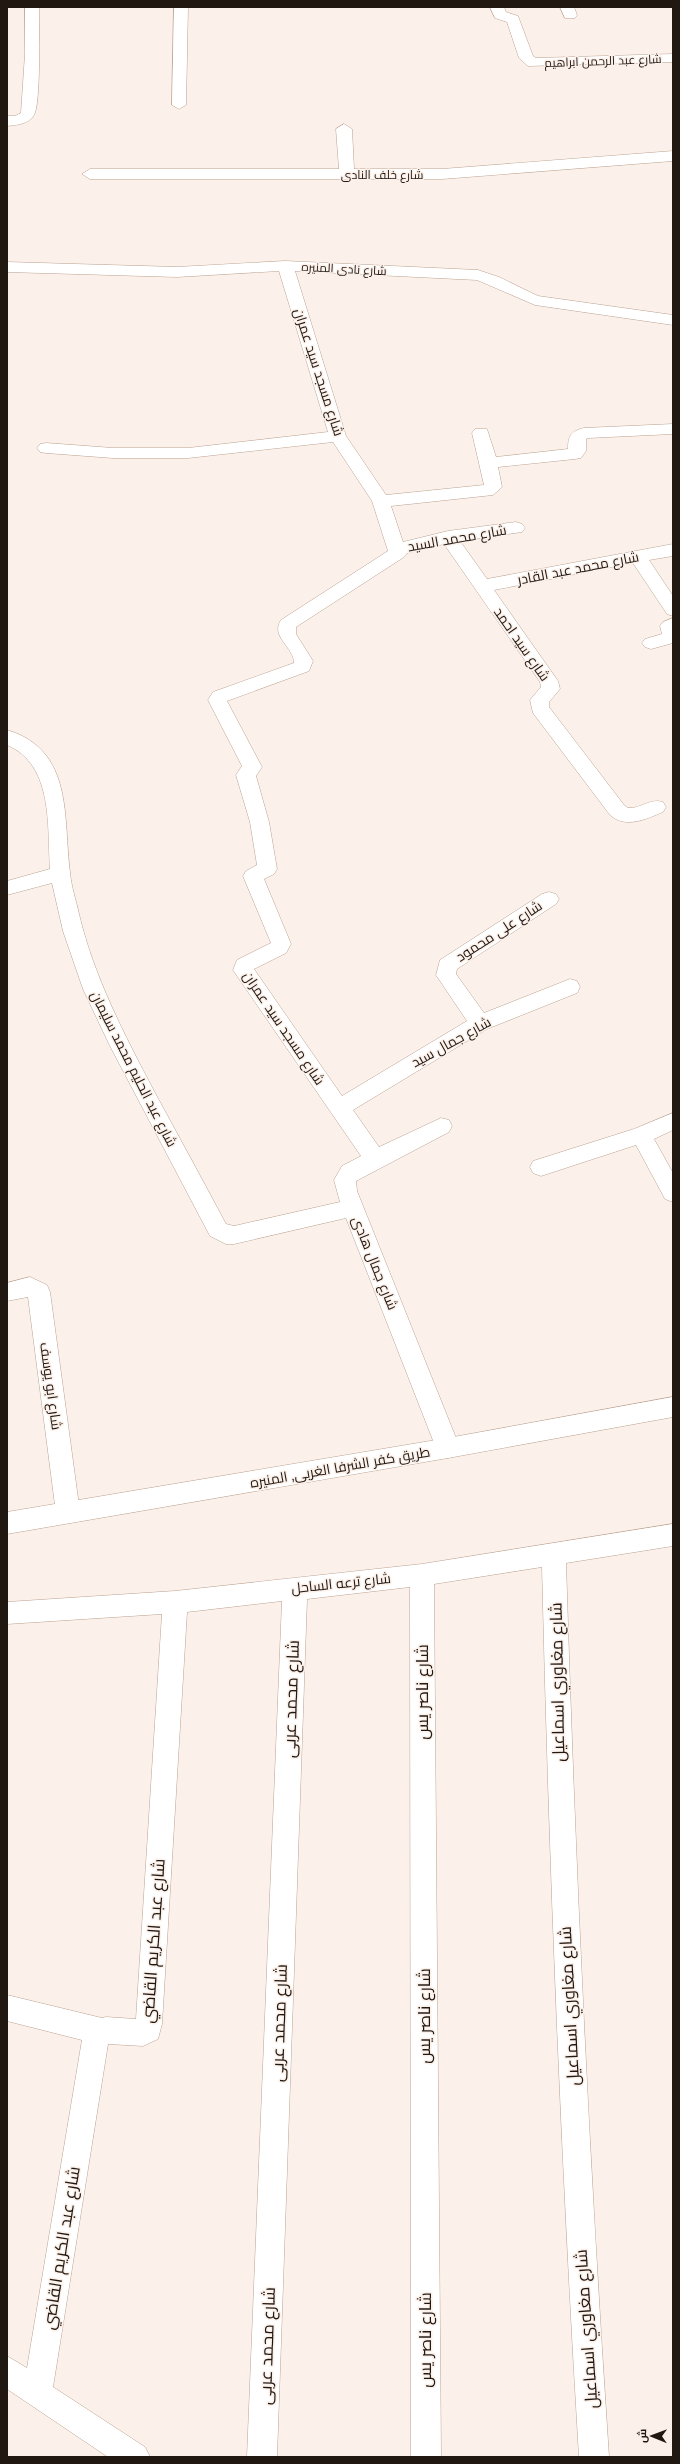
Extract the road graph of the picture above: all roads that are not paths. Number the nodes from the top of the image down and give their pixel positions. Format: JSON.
{"nodes":[{"id":1,"x":32,"y":7,"type":"edge"},
{"id":2,"x":182,"y":7,"type":"edge"},
{"id":3,"x":497,"y":7,"type":"edge"},
{"id":4,"x":673,"y":58,"type":"edge"},
{"id":5,"x":179,"y":105,"type":"dead end"},
{"id":6,"x":7,"y":121,"type":"edge"},
{"id":7,"x":344,"y":130,"type":"dead end"},
{"id":8,"x":673,"y":156,"type":"edge"},
{"id":9,"x":90,"y":174,"type":"dead end"},
{"id":10,"x":347,"y":176,"type":"junction"},
{"id":11,"x":284,"y":266,"type":"junction"},
{"id":12,"x":7,"y":267,"type":"edge"},
{"id":13,"x":673,"y":320,"type":"edge"},
{"id":14,"x":673,"y":429,"type":"edge"},
{"id":15,"x":481,"y":433,"type":"dead end"},
{"id":16,"x":338,"y":436,"type":"junction"},
{"id":17,"x":46,"y":448,"type":"dead end"},
{"id":18,"x":488,"y":463,"type":"junction"},
{"id":19,"x":381,"y":501,"type":"junction"},
{"id":20,"x":516,"y":528,"type":"dead end"},
{"id":21,"x":448,"y":537,"type":"junction"},
{"id":22,"x":398,"y":549,"type":"junction"},
{"id":23,"x":673,"y":550,"type":"edge"},
{"id":24,"x":638,"y":556,"type":"junction"},
{"id":25,"x":482,"y":586,"type":"junction"},
{"id":26,"x":673,"y":610,"type":"edge"},
{"id":27,"x":673,"y":624,"type":"edge"},
{"id":28,"x":651,"y":643,"type":"dead end"},
{"id":29,"x":7,"y":737,"type":"edge"},
{"id":30,"x":656,"y":807,"type":"dead end"},
{"id":31,"x":60,"y":874,"type":"junction"},
{"id":32,"x":7,"y":888,"type":"edge"},
{"id":33,"x":549,"y":899,"type":"dead end"},
{"id":34,"x":570,"y":987,"type":"dead end"},
{"id":35,"x":480,"y":1023,"type":"junction"},
{"id":36,"x":338,"y":1108,"type":"junction"},
{"id":37,"x":673,"y":1121,"type":"edge"},
{"id":38,"x":441,"y":1126,"type":"dead end"},
{"id":39,"x":641,"y":1135,"type":"junction"},
{"id":40,"x":375,"y":1159,"type":"junction"},
{"id":41,"x":541,"y":1167,"type":"dead end"},
{"id":42,"x":673,"y":1193,"type":"edge"},
{"id":43,"x":353,"y":1208,"type":"junction"},
{"id":44,"x":7,"y":1292,"type":"edge"},
{"id":45,"x":673,"y":1407,"type":"edge"},
{"id":46,"x":448,"y":1448,"type":"junction"},
{"id":47,"x":68,"y":1513,"type":"junction"},
{"id":48,"x":7,"y":1523,"type":"edge"},
{"id":49,"x":673,"y":1535,"type":"edge"},
{"id":50,"x":554,"y":1554,"type":"junction"},
{"id":51,"x":422,"y":1575,"type":"junction"},
{"id":52,"x":295,"y":1588,"type":"junction"},
{"id":53,"x":175,"y":1602,"type":"junction"},
{"id":54,"x":7,"y":1613,"type":"edge"},
{"id":55,"x":7,"y":2008,"type":"edge"},
{"id":56,"x":100,"y":2031,"type":"junction"},
{"id":57,"x":7,"y":2371,"type":"edge"},
{"id":58,"x":36,"y":2394,"type":"junction"},
{"id":59,"x":130,"y":2456,"type":"edge"},
{"id":60,"x":262,"y":2457,"type":"edge"},
{"id":61,"x":426,"y":2457,"type":"edge"},
{"id":62,"x":594,"y":2457,"type":"edge"}],
"edges":[{"from":1,"to":6,"type":"street"},
{"from":2,"to":5,"type":"street"},
{"from":3,"to":4,"type":"street","name":"شارع عبد الرحمن ابراهيم"},
{"from":7,"to":10,"type":"street"},
{"from":8,"to":10,"type":"street","name":"شارع خلف النادى"},
{"from":9,"to":10,"type":"street","name":"شارع خلف النادى"},
{"from":11,"to":12,"type":"street","name":"شارع نادى المنيره"},
{"from":11,"to":13,"type":"street","name":"شارع نادى المنيره"},
{"from":11,"to":16,"type":"street","name":"شارع مسجد سيد عمران"},
{"from":14,"to":18,"type":"street"},
{"from":15,"to":18,"type":"street"},
{"from":16,"to":17,"type":"street"},
{"from":16,"to":19,"type":"street","name":"شارع مسجد سيد عمران"},
{"from":18,"to":19,"type":"street"},
{"from":19,"to":22,"type":"street","name":"شارع مسجد سيد عمران"},
{"from":20,"to":21,"type":"street","name":"شارع محمد السيد"},
{"from":21,"to":22,"type":"street","name":"شارع محمد السيد"},
{"from":21,"to":25,"type":"street","name":"شارع سيد احمد"},
{"from":22,"to":36,"type":"street","name":"شارع مسجد سيد عمران"},
{"from":23,"to":24,"type":"street","name":"شارع محمد عبد القادر"},
{"from":24,"to":25,"type":"street","name":"شارع محمد عبد القادر"},
{"from":24,"to":26,"type":"street"},
{"from":25,"to":30,"type":"street","name":"شارع سيد احمد"},
{"from":27,"to":28,"type":"street"},
{"from":29,"to":31,"type":"street","name":"شارع عبد الحليم محمد سليمان"},
{"from":31,"to":32,"type":"street"},
{"from":31,"to":43,"type":"street","name":"شارع عبد الحليم محمد سليمان"},
{"from":33,"to":35,"type":"street","name":"شارع على محمود"},
{"from":34,"to":35,"type":"street","name":"شارع جمال سيد"},
{"from":35,"to":36,"type":"street","name":"شارع جمال سيد"},
{"from":36,"to":40,"type":"street","name":"شارع مسجد سيد عمران"},
{"from":37,"to":39,"type":"street"},
{"from":38,"to":40,"type":"street","name":"شارع جمال هادى"},
{"from":39,"to":41,"type":"street"},
{"from":39,"to":42,"type":"street"},
{"from":40,"to":43,"type":"street","name":"شارع جمال هادى"},
{"from":43,"to":46,"type":"street","name":"شارع جمال هادى"},
{"from":44,"to":47,"type":"street","name":"شارع ابو يوسف"},
{"from":45,"to":46,"type":"street","name":"طريق كفر الشرفا الغربى, المنيره"},
{"from":46,"to":47,"type":"street","name":"طريق كفر الشرفا الغربى, المنيره"},
{"from":47,"to":48,"type":"street","name":"طريق كفر الشرفا الغربى, المنيره"},
{"from":49,"to":50,"type":"street","name":"شارع ترعه الساحل"},
{"from":50,"to":51,"type":"street","name":"شارع ترعه الساحل"},
{"from":50,"to":62,"type":"street","name":"شارع مغاوري اسماعيل"},
{"from":51,"to":52,"type":"street","name":"شارع ترعه الساحل"},
{"from":51,"to":61,"type":"street","name":"شارع ناصر يس"},
{"from":52,"to":53,"type":"street","name":"شارع ترعه الساحل"},
{"from":52,"to":60,"type":"street","name":"شارع محمد عربى"},
{"from":53,"to":54,"type":"street","name":"شارع ترعه الساحل"},
{"from":53,"to":56,"type":"street","name":"شارع عبد الكريم القاضي"},
{"from":55,"to":56,"type":"street"},
{"from":56,"to":58,"type":"street","name":"شارع عبد الكريم القاضي"},
{"from":57,"to":58,"type":"street"},
{"from":58,"to":59,"type":"street"}]}
